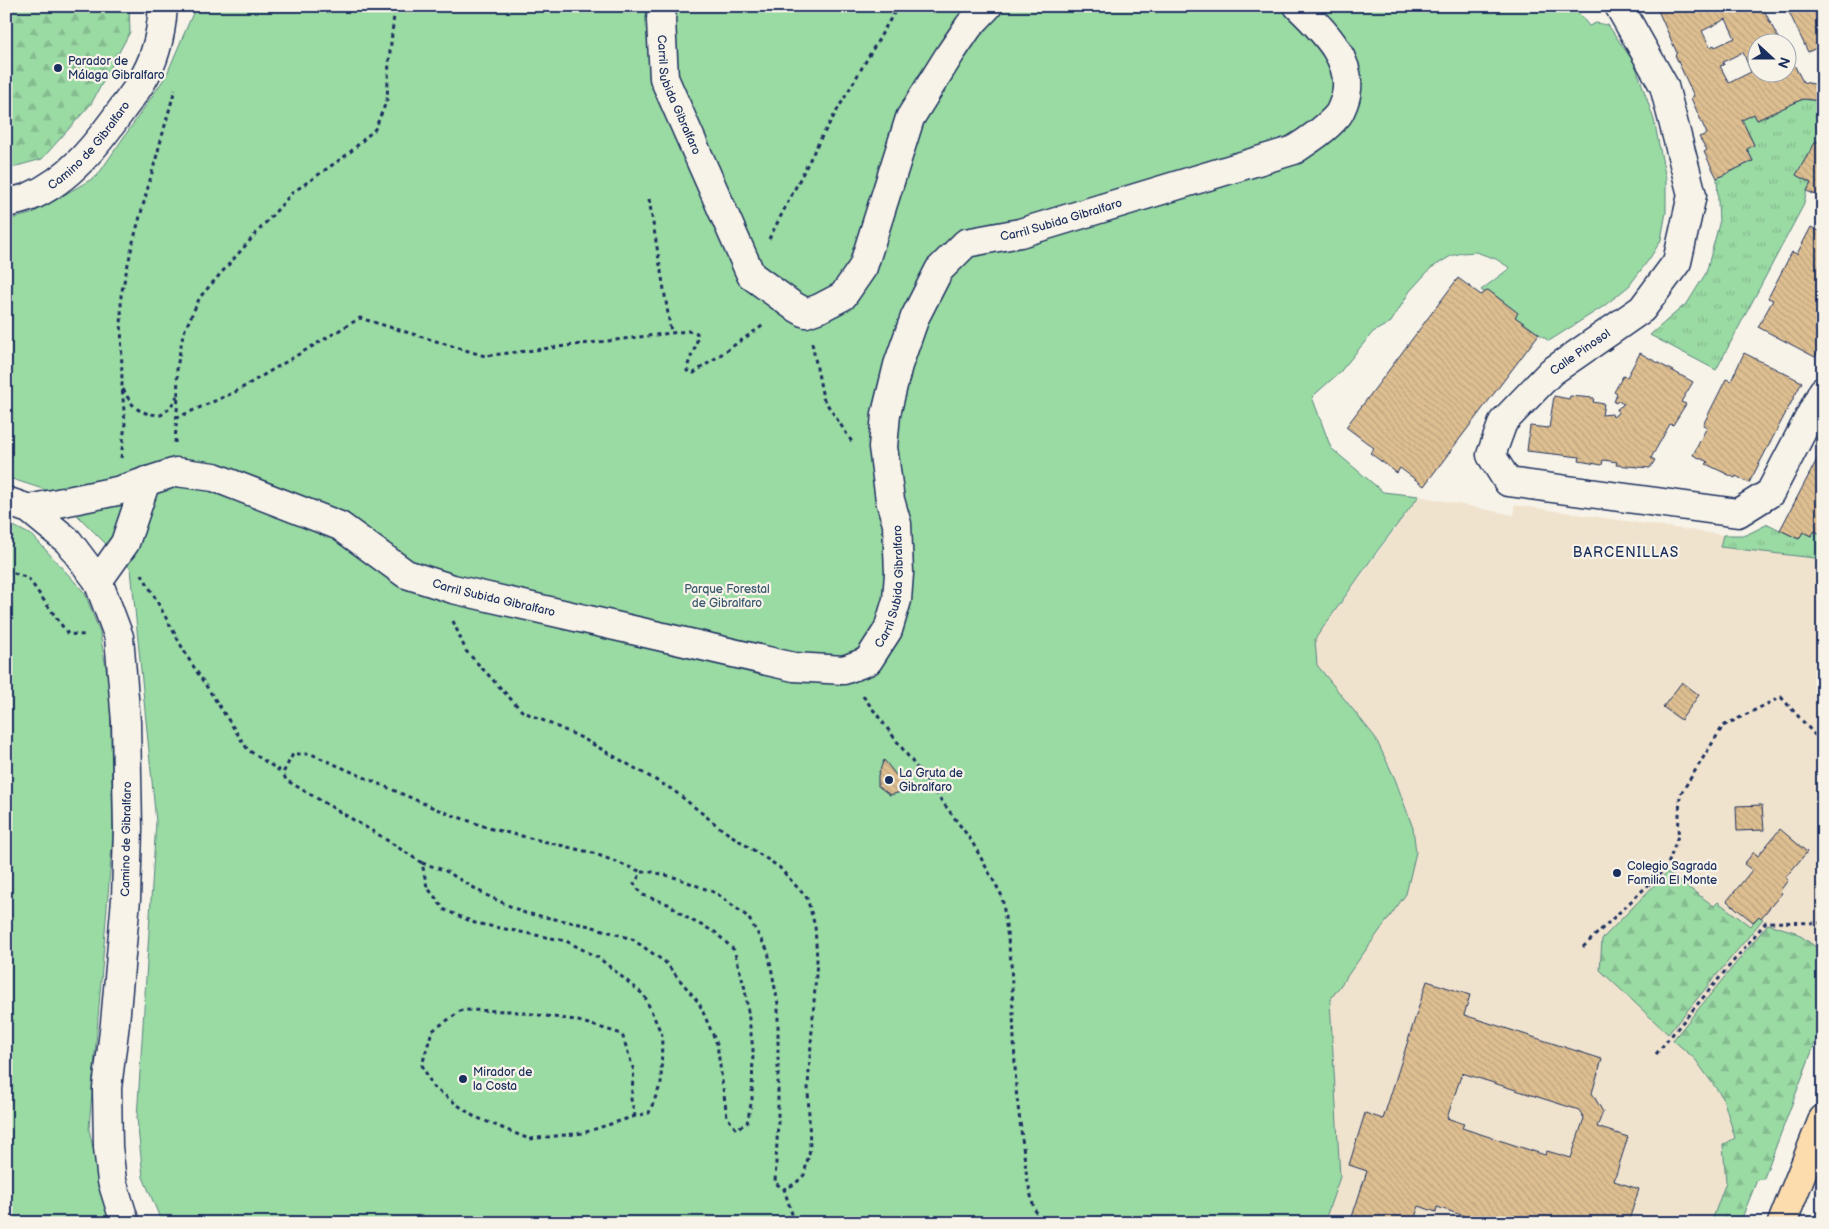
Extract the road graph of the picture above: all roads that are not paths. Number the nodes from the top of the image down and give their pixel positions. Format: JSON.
{"nodes":[{"id":1,"x":163,"y":6,"type":"edge"},
{"id":2,"x":662,"y":6,"type":"edge"},
{"id":3,"x":988,"y":6,"type":"edge"},
{"id":4,"x":1298,"y":6,"type":"edge"},
{"id":5,"x":1619,"y":6,"type":"edge"},
{"id":6,"x":6,"y":203,"type":"edge"},
{"id":7,"x":1823,"y":391,"type":"edge"},
{"id":8,"x":146,"y":481,"type":"junction"},
{"id":9,"x":18,"y":505,"type":"edge"},
{"id":10,"x":98,"y":581,"type":"junction"},
{"id":11,"x":1823,"y":1119,"type":"edge"},
{"id":12,"x":125,"y":1223,"type":"edge"},
{"id":13,"x":1782,"y":1223,"type":"edge"}],
"edges":[{"from":1,"to":6,"type":"street","name":"Camino de Gibralfaro"},
{"from":2,"to":3,"type":"street","name":"Carril Subida Gibralfaro"},
{"from":4,"to":8,"type":"street","name":"Carril Subida Gibralfaro"},
{"from":5,"to":7,"type":"street","name":"Calle Pinosol"},
{"from":8,"to":9,"type":"street","name":"Carril Subida Gibralfaro"},
{"from":8,"to":10,"type":"street"},
{"from":9,"to":10,"type":"street","name":"Camino de Gibralfaro"},
{"from":10,"to":12,"type":"street","name":"Camino de Gibralfaro"},
{"from":11,"to":13,"type":"main road"}]}
